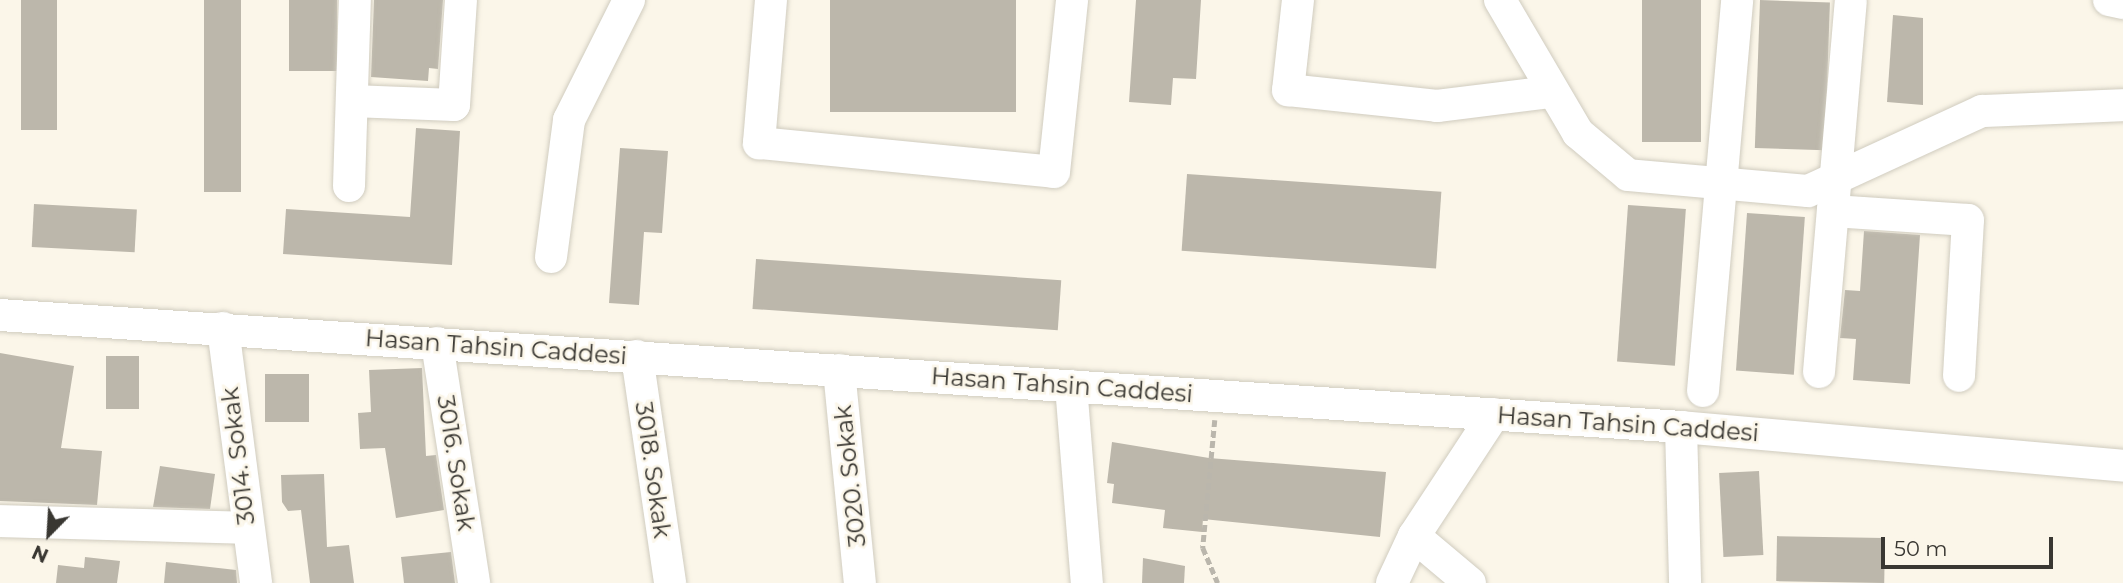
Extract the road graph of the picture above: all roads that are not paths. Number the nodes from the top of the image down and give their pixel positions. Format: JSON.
{"nodes":[{"id":1,"x":355,"y":0,"type":"edge"},
{"id":2,"x":461,"y":0,"type":"edge"},
{"id":3,"x":629,"y":0,"type":"edge"},
{"id":4,"x":771,"y":0,"type":"edge"},
{"id":5,"x":1072,"y":0,"type":"edge"},
{"id":6,"x":1298,"y":0,"type":"edge"},
{"id":7,"x":1500,"y":0,"type":"edge"},
{"id":8,"x":1737,"y":0,"type":"edge"},
{"id":9,"x":2109,"y":0,"type":"edge"},
{"id":10,"x":1851,"y":2,"type":"edge"},
{"id":11,"x":2123,"y":2,"type":"edge"},
{"id":12,"x":1549,"y":92,"type":"junction"},
{"id":13,"x":352,"y":101,"type":"junction"},
{"id":14,"x":2123,"y":105,"type":"edge"},
{"id":15,"x":1836,"y":180,"type":"junction"},
{"id":16,"x":349,"y":186,"type":"dead end"},
{"id":17,"x":1721,"y":187,"type":"junction"},
{"id":18,"x":1833,"y":211,"type":"junction"},
{"id":19,"x":551,"y":257,"type":"dead end"},
{"id":20,"x":0,"y":315,"type":"edge"},
{"id":21,"x":223,"y":328,"type":"junction"},
{"id":22,"x":437,"y":342,"type":"junction"},
{"id":23,"x":637,"y":356,"type":"junction"},
{"id":24,"x":839,"y":370,"type":"junction"},
{"id":25,"x":1819,"y":372,"type":"dead end"},
{"id":26,"x":1959,"y":376,"type":"dead end"},
{"id":27,"x":1071,"y":386,"type":"junction"},
{"id":28,"x":1703,"y":391,"type":"dead end"},
{"id":29,"x":1494,"y":414,"type":"junction"},
{"id":30,"x":1681,"y":427,"type":"junction"},
{"id":31,"x":2123,"y":466,"type":"edge"},
{"id":32,"x":0,"y":521,"type":"edge"},
{"id":33,"x":246,"y":528,"type":"junction"},
{"id":34,"x":1414,"y":536,"type":"junction"},
{"id":35,"x":256,"y":583,"type":"edge"},
{"id":36,"x":474,"y":583,"type":"edge"},
{"id":37,"x":670,"y":583,"type":"edge"},
{"id":38,"x":860,"y":583,"type":"edge"},
{"id":39,"x":1087,"y":583,"type":"edge"},
{"id":40,"x":1392,"y":583,"type":"edge"},
{"id":41,"x":1471,"y":583,"type":"edge"},
{"id":42,"x":1685,"y":583,"type":"edge"}],
"edges":[{"from":1,"to":13,"type":"street"},
{"from":2,"to":13,"type":"street"},
{"from":3,"to":19,"type":"street"},
{"from":4,"to":5,"type":"street"},
{"from":6,"to":12,"type":"street"},
{"from":7,"to":12,"type":"street"},
{"from":8,"to":17,"type":"street"},
{"from":9,"to":11,"type":"street"},
{"from":10,"to":15,"type":"street"},
{"from":12,"to":17,"type":"street"},
{"from":13,"to":16,"type":"street"},
{"from":14,"to":15,"type":"street"},
{"from":15,"to":17,"type":"street"},
{"from":15,"to":18,"type":"street"},
{"from":17,"to":28,"type":"street"},
{"from":18,"to":25,"type":"street"},
{"from":18,"to":26,"type":"street"},
{"from":20,"to":21,"type":"street","name":"Hasan Tahsin Caddesi"},
{"from":21,"to":22,"type":"street","name":"Hasan Tahsin Caddesi"},
{"from":21,"to":33,"type":"street","name":"3014. Sokak"},
{"from":22,"to":23,"type":"street","name":"Hasan Tahsin Caddesi"},
{"from":22,"to":36,"type":"street","name":"3016. Sokak"},
{"from":23,"to":24,"type":"street","name":"Hasan Tahsin Caddesi"},
{"from":23,"to":37,"type":"street","name":"3018. Sokak"},
{"from":24,"to":27,"type":"street","name":"Hasan Tahsin Caddesi"},
{"from":24,"to":38,"type":"street","name":"3020. Sokak"},
{"from":27,"to":29,"type":"street","name":"Hasan Tahsin Caddesi"},
{"from":27,"to":39,"type":"street"},
{"from":29,"to":30,"type":"street","name":"Hasan Tahsin Caddesi"},
{"from":29,"to":34,"type":"street"},
{"from":30,"to":31,"type":"street","name":"Hasan Tahsin Caddesi"},
{"from":30,"to":42,"type":"street"},
{"from":32,"to":33,"type":"street"},
{"from":33,"to":35,"type":"street","name":"3014. Sokak"},
{"from":34,"to":40,"type":"street"},
{"from":34,"to":41,"type":"street"}]}
